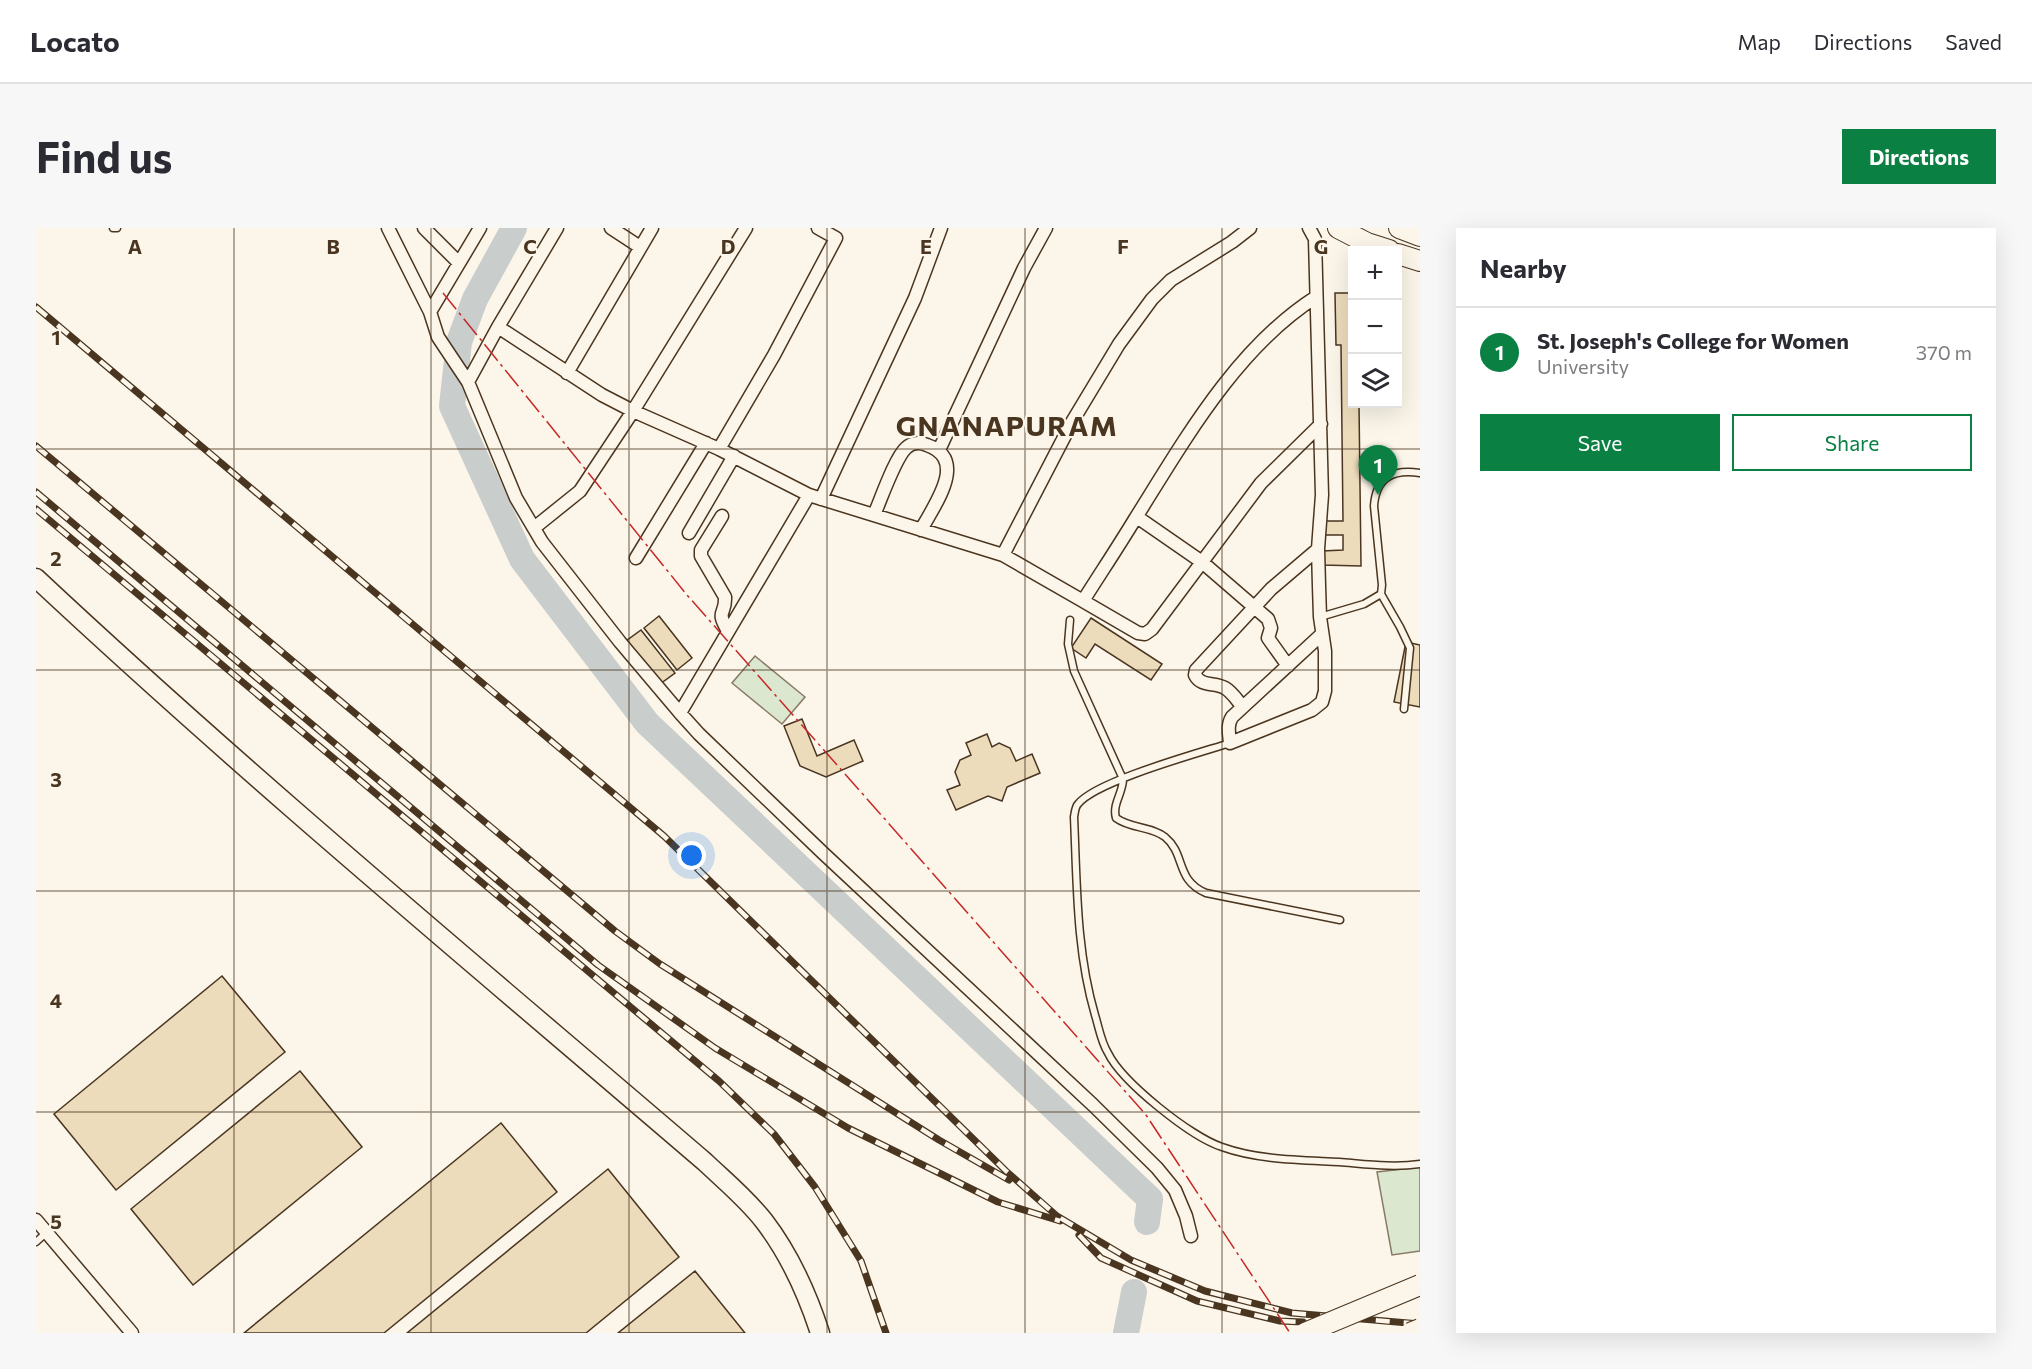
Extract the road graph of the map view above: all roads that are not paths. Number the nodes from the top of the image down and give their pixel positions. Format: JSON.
{"nodes":[{"id":1,"x":388,"y":228,"type":"edge"},
{"id":2,"x":424,"y":228,"type":"edge"},
{"id":3,"x":557,"y":228,"type":"edge"},
{"id":4,"x":611,"y":228,"type":"edge"},
{"id":5,"x":652,"y":228,"type":"edge"},
{"id":6,"x":746,"y":228,"type":"edge"},
{"id":7,"x":818,"y":228,"type":"edge"},
{"id":8,"x":940,"y":228,"type":"edge"},
{"id":9,"x":1046,"y":228,"type":"edge"},
{"id":10,"x":1250,"y":228,"type":"edge"},
{"id":11,"x":1309,"y":228,"type":"edge"},
{"id":12,"x":1338,"y":228,"type":"edge"},
{"id":13,"x":1399,"y":228,"type":"edge"},
{"id":14,"x":476,"y":230,"type":"edge"},
{"id":15,"x":838,"y":233,"type":"edge"},
{"id":16,"x":1420,"y":236,"type":"edge"},
{"id":17,"x":1376,"y":246,"type":"edge"},
{"id":18,"x":640,"y":247,"type":"junction"},
{"id":19,"x":1402,"y":255,"type":"edge"},
{"id":20,"x":1420,"y":261,"type":"edge"},
{"id":21,"x":459,"y":263,"type":"junction"},
{"id":22,"x":1316,"y":297,"type":"junction"},
{"id":23,"x":430,"y":312,"type":"junction"},
{"id":24,"x":498,"y":327,"type":"junction"},
{"id":25,"x":567,"y":373,"type":"junction"},
{"id":26,"x":465,"y":377,"type":"junction"},
{"id":27,"x":633,"y":411,"type":"junction"},
{"id":28,"x":1321,"y":424,"type":"junction"},
{"id":29,"x":706,"y":443,"type":"junction"},
{"id":30,"x":719,"y":449,"type":"junction"},
{"id":31,"x":939,"y":450,"type":"junction"},
{"id":32,"x":734,"y":456,"type":"junction"},
{"id":33,"x":1420,"y":473,"type":"edge"},
{"id":34,"x":815,"y":497,"type":"junction"},
{"id":35,"x":874,"y":515,"type":"junction"},
{"id":36,"x":722,"y":516,"type":"dead end"},
{"id":37,"x":1137,"y":517,"type":"junction"},
{"id":38,"x":534,"y":528,"type":"junction"},
{"id":39,"x":921,"y":530,"type":"junction"},
{"id":40,"x":689,"y":533,"type":"dead end"},
{"id":41,"x":1318,"y":549,"type":"junction"},
{"id":42,"x":1003,"y":555,"type":"junction"},
{"id":43,"x":636,"y":558,"type":"dead end"},
{"id":44,"x":1202,"y":561,"type":"junction"},
{"id":45,"x":36,"y":578,"type":"edge"},
{"id":46,"x":1381,"y":594,"type":"junction"},
{"id":47,"x":1083,"y":601,"type":"junction"},
{"id":48,"x":1254,"y":606,"type":"junction"},
{"id":49,"x":1320,"y":617,"type":"junction"},
{"id":50,"x":1070,"y":620,"type":"dead end"},
{"id":51,"x":728,"y":632,"type":"junction"},
{"id":52,"x":1322,"y":634,"type":"junction"},
{"id":53,"x":1288,"y":666,"type":"junction"},
{"id":54,"x":1242,"y":706,"type":"junction"},
{"id":55,"x":1404,"y":709,"type":"dead end"},
{"id":56,"x":680,"y":713,"type":"junction"},
{"id":57,"x":1230,"y":743,"type":"junction"},
{"id":58,"x":1123,"y":779,"type":"junction"},
{"id":59,"x":1340,"y":920,"type":"dead end"},
{"id":60,"x":1420,"y":1164,"type":"edge"},
{"id":61,"x":36,"y":1220,"type":"edge"},
{"id":62,"x":46,"y":1233,"type":"junction"},
{"id":63,"x":1191,"y":1236,"type":"dead end"},
{"id":64,"x":36,"y":1242,"type":"edge"},
{"id":65,"x":1420,"y":1285,"type":"edge"},
{"id":66,"x":1420,"y":1329,"type":"edge"},
{"id":67,"x":132,"y":1333,"type":"edge"},
{"id":68,"x":820,"y":1333,"type":"edge"},
{"id":69,"x":1305,"y":1333,"type":"edge"},
{"id":70,"x":1410,"y":1333,"type":"edge"}],
"edges":[{"from":1,"to":23,"type":"street"},
{"from":2,"to":21,"type":"street"},
{"from":3,"to":24,"type":"street"},
{"from":4,"to":18,"type":"street"},
{"from":5,"to":18,"type":"street"},
{"from":6,"to":27,"type":"street"},
{"from":7,"to":15,"type":"street"},
{"from":8,"to":34,"type":"street"},
{"from":9,"to":31,"type":"street"},
{"from":10,"to":42,"type":"street"},
{"from":11,"to":22,"type":"street"},
{"from":12,"to":17,"type":"main road"},
{"from":13,"to":16,"type":"main road"},
{"from":14,"to":21,"type":"street"},
{"from":15,"to":30,"type":"street"},
{"from":18,"to":25,"type":"street"},
{"from":19,"to":20,"type":"main road"},
{"from":21,"to":23,"type":"street"},
{"from":22,"to":28,"type":"street"},
{"from":22,"to":37,"type":"street"},
{"from":23,"to":26,"type":"street"},
{"from":24,"to":25,"type":"street"},
{"from":24,"to":26,"type":"street"},
{"from":25,"to":27,"type":"street"},
{"from":26,"to":38,"type":"street"},
{"from":27,"to":29,"type":"street"},
{"from":27,"to":38,"type":"street"},
{"from":28,"to":41,"type":"street"},
{"from":28,"to":44,"type":"street"},
{"from":29,"to":30,"type":"street"},
{"from":29,"to":43,"type":"street"},
{"from":30,"to":32,"type":"street"},
{"from":31,"to":35,"type":"street"},
{"from":31,"to":39,"type":"street"},
{"from":32,"to":34,"type":"street"},
{"from":32,"to":40,"type":"street"},
{"from":33,"to":46,"type":"lane"},
{"from":34,"to":35,"type":"street"},
{"from":34,"to":51,"type":"street"},
{"from":35,"to":39,"type":"street"},
{"from":36,"to":51,"type":"street"},
{"from":37,"to":44,"type":"street"},
{"from":37,"to":47,"type":"street"},
{"from":38,"to":56,"type":"street"},
{"from":39,"to":42,"type":"street"},
{"from":41,"to":48,"type":"street"},
{"from":41,"to":49,"type":"street"},
{"from":42,"to":47,"type":"street"},
{"from":44,"to":47,"type":"street"},
{"from":44,"to":48,"type":"street"},
{"from":45,"to":68,"type":"street"},
{"from":46,"to":49,"type":"lane"},
{"from":46,"to":55,"type":"lane"},
{"from":48,"to":53,"type":"street"},
{"from":48,"to":54,"type":"street"},
{"from":49,"to":52,"type":"street"},
{"from":50,"to":58,"type":"lane"},
{"from":51,"to":56,"type":"street"},
{"from":52,"to":53,"type":"street"},
{"from":52,"to":57,"type":"street"},
{"from":53,"to":54,"type":"street"},
{"from":54,"to":57,"type":"street"},
{"from":56,"to":63,"type":"street"},
{"from":57,"to":58,"type":"lane"},
{"from":58,"to":59,"type":"lane"},
{"from":58,"to":60,"type":"lane"},
{"from":61,"to":62,"type":"street"},
{"from":62,"to":64,"type":"lane"},
{"from":62,"to":67,"type":"street"},
{"from":65,"to":69,"type":"main road","bridge":true},
{"from":66,"to":70,"type":"main road","bridge":true}]}
